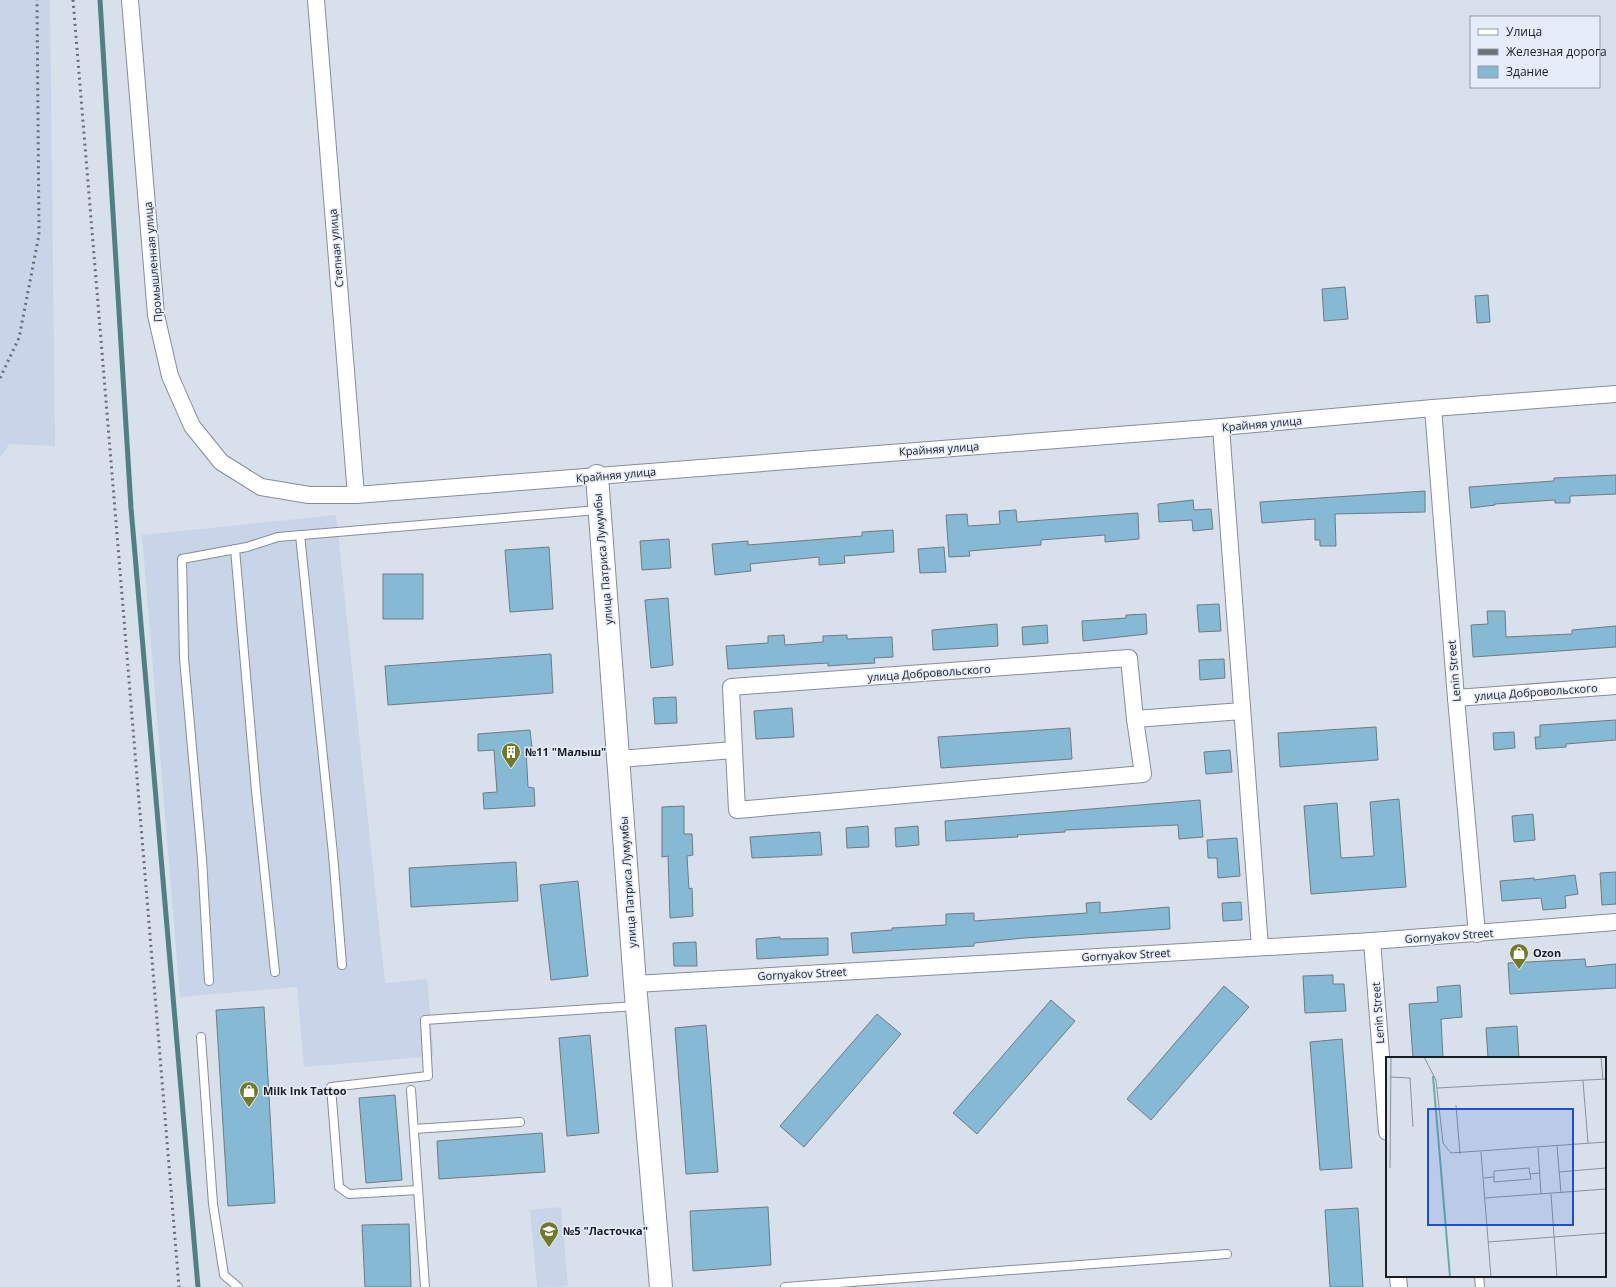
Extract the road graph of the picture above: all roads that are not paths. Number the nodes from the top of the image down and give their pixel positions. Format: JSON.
{"nodes":[{"id":1,"x":130,"y":0,"type":"edge"},
{"id":2,"x":316,"y":0,"type":"edge"},
{"id":3,"x":1616,"y":394,"type":"edge"},
{"id":4,"x":1433,"y":408,"type":"junction"},
{"id":5,"x":1221,"y":427,"type":"junction"},
{"id":6,"x":596,"y":476,"type":"junction"},
{"id":7,"x":261,"y":487,"type":"joint"},
{"id":8,"x":356,"y":495,"type":"junction"},
{"id":9,"x":599,"y":510,"type":"junction"},
{"id":10,"x":300,"y":535,"type":"junction"},
{"id":11,"x":235,"y":549,"type":"junction"},
{"id":12,"x":1616,"y":686,"type":"edge"},
{"id":13,"x":1456,"y":698,"type":"junction"},
{"id":14,"x":1242,"y":711,"type":"junction"},
{"id":15,"x":1135,"y":719,"type":"junction"},
{"id":16,"x":734,"y":750,"type":"junction"},
{"id":17,"x":619,"y":759,"type":"junction"},
{"id":18,"x":1616,"y":922,"type":"edge"},
{"id":19,"x":1477,"y":934,"type":"junction"},
{"id":20,"x":1372,"y":941,"type":"junction"},
{"id":21,"x":1260,"y":947,"type":"junction"},
{"id":22,"x":342,"y":965,"type":"dead end"},
{"id":23,"x":275,"y":972,"type":"dead end"},
{"id":24,"x":209,"y":981,"type":"dead end"},
{"id":25,"x":636,"y":995,"type":"junction"},
{"id":26,"x":201,"y":1037,"type":"dead end"},
{"id":27,"x":411,"y":1090,"type":"dead end"},
{"id":28,"x":1386,"y":1119,"type":"edge"},
{"id":29,"x":520,"y":1122,"type":"dead end"},
{"id":30,"x":414,"y":1129,"type":"junction"},
{"id":31,"x":418,"y":1190,"type":"junction"},
{"id":32,"x":1227,"y":1254,"type":"dead end"},
{"id":33,"x":1398,"y":1277,"type":"edge"},
{"id":34,"x":1479,"y":1277,"type":"edge"},
{"id":35,"x":238,"y":1287,"type":"edge"},
{"id":36,"x":425,"y":1287,"type":"edge"},
{"id":37,"x":661,"y":1287,"type":"edge"},
{"id":38,"x":785,"y":1287,"type":"edge"},
{"id":39,"x":1399,"y":1287,"type":"edge"},
{"id":40,"x":1480,"y":1287,"type":"edge"}],
"edges":[{"from":1,"to":7,"type":"street","name":"Промышленная улица"},
{"from":2,"to":8,"type":"street","name":"Степная улица"},
{"from":3,"to":4,"type":"street","name":"Крайняя улица"},
{"from":4,"to":5,"type":"street","name":"Крайняя улица"},
{"from":4,"to":13,"type":"street","name":"Lenin Street"},
{"from":5,"to":6,"type":"street","name":"Крайняя улица"},
{"from":5,"to":14,"type":"street"},
{"from":6,"to":8,"type":"street","name":"Крайняя улица"},
{"from":6,"to":9,"type":"street","name":"улица Патриса Лумумбы"},
{"from":7,"to":8,"type":"street","name":"Крайняя улица"},
{"from":9,"to":10,"type":"lane"},
{"from":9,"to":17,"type":"street","name":"улица Патриса Лумумбы"},
{"from":10,"to":11,"type":"lane"},
{"from":10,"to":22,"type":"lane"},
{"from":11,"to":23,"type":"lane"},
{"from":11,"to":24,"type":"lane"},
{"from":12,"to":13,"type":"street","name":"улица Добровольского"},
{"from":13,"to":19,"type":"street","name":"Lenin Street"},
{"from":14,"to":15,"type":"street"},
{"from":14,"to":21,"type":"street"},
{"from":15,"to":16,"type":"street","name":"улица Добровольского"},
{"from":15,"to":16,"type":"street","name":"улица Добровольского"},
{"from":16,"to":17,"type":"street"},
{"from":17,"to":25,"type":"street","name":"улица Патриса Лумумбы"},
{"from":18,"to":19,"type":"street","name":"Gornyakov Street"},
{"from":19,"to":20,"type":"street","name":"Gornyakov Street"},
{"from":20,"to":21,"type":"street","name":"Gornyakov Street"},
{"from":20,"to":28,"type":"street","name":"Lenin Street"},
{"from":21,"to":25,"type":"street","name":"Gornyakov Street"},
{"from":25,"to":31,"type":"lane"},
{"from":25,"to":37,"type":"street","name":"улица Патриса Лумумбы"},
{"from":26,"to":35,"type":"lane"},
{"from":27,"to":30,"type":"lane"},
{"from":29,"to":30,"type":"lane"},
{"from":30,"to":31,"type":"lane"},
{"from":31,"to":36,"type":"lane"},
{"from":32,"to":38,"type":"lane"},
{"from":33,"to":39,"type":"street"},
{"from":34,"to":40,"type":"lane"}]}
